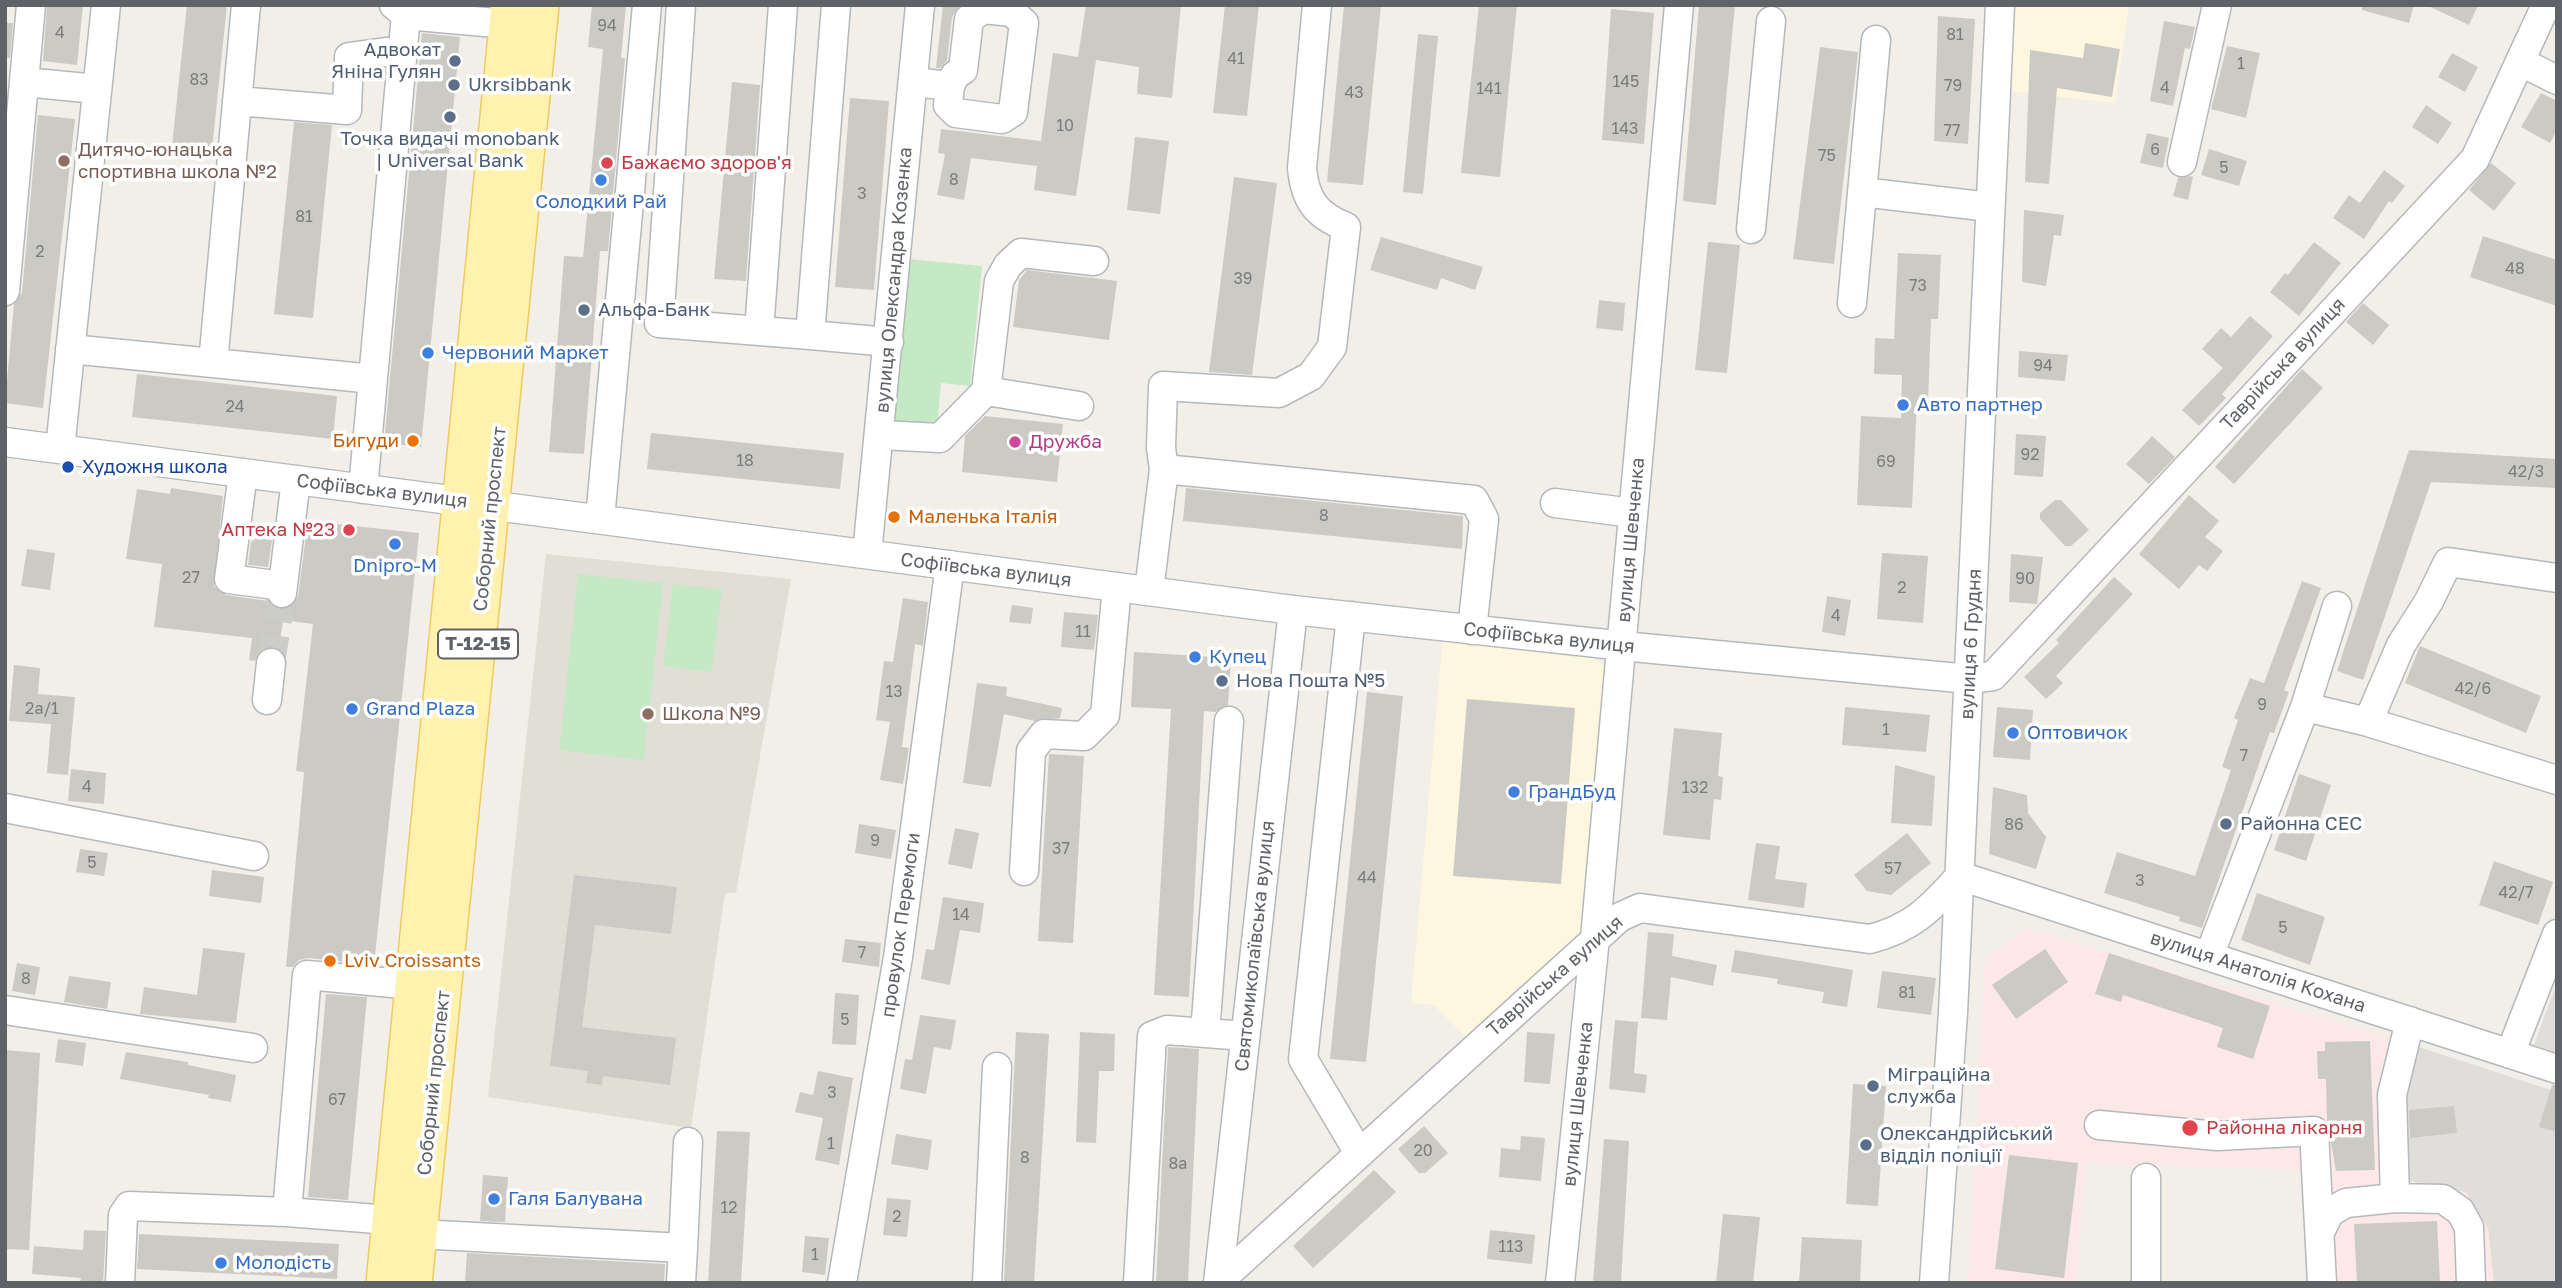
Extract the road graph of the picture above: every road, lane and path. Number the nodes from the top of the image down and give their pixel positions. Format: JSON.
{"nodes":[{"id":1,"x":31,"y":5,"type":"edge"},
{"id":2,"x":106,"y":5,"type":"edge"},
{"id":3,"x":246,"y":5,"type":"edge"},
{"id":4,"x":541,"y":5,"type":"edge"},
{"id":5,"x":647,"y":5,"type":"edge"},
{"id":6,"x":681,"y":5,"type":"edge"},
{"id":7,"x":783,"y":5,"type":"edge"},
{"id":8,"x":836,"y":5,"type":"edge"},
{"id":9,"x":920,"y":5,"type":"edge"},
{"id":10,"x":1317,"y":5,"type":"edge"},
{"id":11,"x":1679,"y":5,"type":"edge"},
{"id":12,"x":2000,"y":5,"type":"edge"},
{"id":13,"x":2217,"y":5,"type":"edge"},
{"id":14,"x":2546,"y":5,"type":"edge"},
{"id":15,"x":400,"y":10,"type":"edge"},
{"id":16,"x":508,"y":15,"type":"edge"},
{"id":17,"x":1771,"y":22,"type":"dead end"},
{"id":18,"x":1876,"y":40,"type":"dead end"},
{"id":19,"x":402,"y":54,"type":"junction"},
{"id":20,"x":2521,"y":62,"type":"junction"},
{"id":21,"x":2557,"y":80,"type":"edge"},
{"id":22,"x":24,"y":82,"type":"junction"},
{"id":23,"x":913,"y":82,"type":"junction"},
{"id":24,"x":950,"y":86,"type":"dead end"},
{"id":25,"x":97,"y":89,"type":"junction"},
{"id":26,"x":237,"y":101,"type":"junction"},
{"id":27,"x":2182,"y":162,"type":"dead end"},
{"id":28,"x":1862,"y":192,"type":"junction"},
{"id":29,"x":1990,"y":207,"type":"junction"},
{"id":30,"x":1751,"y":229,"type":"dead end"},
{"id":31,"x":1094,"y":261,"type":"dead end"},
{"id":32,"x":5,"y":291,"type":"edge"},
{"id":33,"x":1852,"y":303,"type":"dead end"},
{"id":34,"x":618,"y":321,"type":"junction"},
{"id":35,"x":659,"y":323,"type":"junction"},
{"id":36,"x":759,"y":331,"type":"junction"},
{"id":37,"x":810,"y":335,"type":"junction"},
{"id":38,"x":889,"y":342,"type":"junction"},
{"id":39,"x":70,"y":349,"type":"junction"},
{"id":40,"x":213,"y":363,"type":"junction"},
{"id":41,"x":373,"y":379,"type":"junction"},
{"id":42,"x":986,"y":391,"type":"junction"},
{"id":43,"x":1079,"y":406,"type":"dead end"},
{"id":44,"x":880,"y":435,"type":"junction"},
{"id":45,"x":5,"y":442,"type":"edge"},
{"id":46,"x":60,"y":449,"type":"junction"},
{"id":47,"x":1164,"y":469,"type":"junction"},
{"id":48,"x":243,"y":473,"type":"junction"},
{"id":49,"x":296,"y":480,"type":"junction"},
{"id":50,"x":363,"y":489,"type":"junction"},
{"id":51,"x":476,"y":503,"type":"junction"},
{"id":52,"x":1555,"y":503,"type":"dead end"},
{"id":53,"x":1633,"y":513,"type":"junction"},
{"id":54,"x":600,"y":520,"type":"junction"},
{"id":55,"x":867,"y":554,"type":"junction"},
{"id":56,"x":950,"y":565,"type":"junction"},
{"id":57,"x":2557,"y":578,"type":"edge"},
{"id":58,"x":1116,"y":587,"type":"junction"},
{"id":59,"x":1149,"y":591,"type":"junction"},
{"id":60,"x":2337,"y":606,"type":"dead end"},
{"id":61,"x":1293,"y":610,"type":"junction"},
{"id":62,"x":1351,"y":617,"type":"junction"},
{"id":63,"x":1472,"y":629,"type":"junction"},
{"id":64,"x":1621,"y":646,"type":"junction"},
{"id":65,"x":271,"y":663,"type":"tunnel mouth"},
{"id":66,"x":1969,"y":679,"type":"junction"},
{"id":67,"x":267,"y":700,"type":"dead end"},
{"id":68,"x":2305,"y":707,"type":"junction"},
{"id":69,"x":1229,"y":721,"type":"dead end"},
{"id":70,"x":2368,"y":722,"type":"junction"},
{"id":71,"x":2557,"y":780,"type":"edge"},
{"id":72,"x":5,"y":808,"type":"edge"},
{"id":73,"x":254,"y":856,"type":"dead end"},
{"id":74,"x":1024,"y":871,"type":"dead end"},
{"id":75,"x":1960,"y":876,"type":"junction"},
{"id":76,"x":2557,"y":934,"type":"edge"},
{"id":77,"x":1595,"y":937,"type":"junction"},
{"id":78,"x":2209,"y":956,"type":"junction"},
{"id":79,"x":413,"y":985,"type":"junction"},
{"id":80,"x":5,"y":1010,"type":"edge"},
{"id":81,"x":2410,"y":1021,"type":"junction"},
{"id":82,"x":1205,"y":1033,"type":"junction"},
{"id":83,"x":1245,"y":1036,"type":"junction"},
{"id":84,"x":253,"y":1048,"type":"dead end"},
{"id":85,"x":2510,"y":1054,"type":"junction"},
{"id":86,"x":997,"y":1067,"type":"dead end"},
{"id":87,"x":2557,"y":1069,"type":"edge"},
{"id":88,"x":2099,"y":1125,"type":"dead end"},
{"id":89,"x":688,"y":1142,"type":"dead end"},
{"id":90,"x":1359,"y":1153,"type":"junction"},
{"id":91,"x":2146,"y":1178,"type":"dead end"},
{"id":92,"x":2395,"y":1198,"type":"junction"},
{"id":93,"x":287,"y":1212,"type":"junction"},
{"id":94,"x":404,"y":1227,"type":"junction"},
{"id":95,"x":2320,"y":1233,"type":"junction"},
{"id":96,"x":683,"y":1248,"type":"junction"},
{"id":97,"x":1218,"y":1282,"type":"edge"},
{"id":98,"x":120,"y":1283,"type":"edge"},
{"id":99,"x":384,"y":1283,"type":"edge"},
{"id":100,"x":414,"y":1283,"type":"edge"},
{"id":101,"x":681,"y":1283,"type":"edge"},
{"id":102,"x":842,"y":1283,"type":"edge"},
{"id":103,"x":987,"y":1283,"type":"edge"},
{"id":104,"x":1138,"y":1283,"type":"edge"},
{"id":105,"x":1560,"y":1283,"type":"edge"},
{"id":106,"x":1934,"y":1283,"type":"edge"},
{"id":107,"x":2146,"y":1283,"type":"edge"},
{"id":108,"x":2322,"y":1283,"type":"edge"},
{"id":109,"x":2471,"y":1283,"type":"edge"}],
"edges":[{"from":1,"to":22,"type":"street"},
{"from":2,"to":25,"type":"street"},
{"from":3,"to":26,"type":"street"},
{"from":4,"to":51,"type":"main road","name":"Соборний проспект","number":"Т-12-15"},
{"from":5,"to":34,"type":"street"},
{"from":6,"to":35,"type":"street"},
{"from":7,"to":36,"type":"street"},
{"from":8,"to":37,"type":"street"},
{"from":9,"to":23,"type":"street","name":"вулиця Олександра Козенка"},
{"from":10,"to":47,"type":"street"},
{"from":11,"to":53,"type":"street","name":"вулиця Шевченка"},
{"from":12,"to":29,"type":"street","name":"вулиця 6 Грудня"},
{"from":13,"to":27,"type":"street"},
{"from":14,"to":20,"type":"street","name":"Таврійська вулиця"},
{"from":15,"to":16,"type":"street"},
{"from":15,"to":19,"type":"street"},
{"from":16,"to":51,"type":"main road","name":"Соборний проспект","number":"Т-12-15"},
{"from":17,"to":30,"type":"street"},
{"from":18,"to":28,"type":"street"},
{"from":19,"to":26,"type":"street"},
{"from":19,"to":41,"type":"street"},
{"from":20,"to":21,"type":"street"},
{"from":20,"to":66,"type":"street","name":"Таврійська вулиця"},
{"from":22,"to":25,"type":"street"},
{"from":22,"to":32,"type":"street"},
{"from":23,"to":24,"type":"street"},
{"from":23,"to":38,"type":"street","name":"вулиця Олександра Козенка"},
{"from":25,"to":39,"type":"street"},
{"from":26,"to":40,"type":"street"},
{"from":28,"to":29,"type":"street"},
{"from":28,"to":33,"type":"street"},
{"from":29,"to":66,"type":"street","name":"вулиця 6 Грудня"},
{"from":31,"to":42,"type":"street"},
{"from":34,"to":35,"type":"street"},
{"from":34,"to":54,"type":"street"},
{"from":35,"to":36,"type":"street"},
{"from":36,"to":37,"type":"street"},
{"from":37,"to":38,"type":"street"},
{"from":38,"to":44,"type":"street","name":"вулиця Олександра Козенка"},
{"from":39,"to":40,"type":"street"},
{"from":39,"to":46,"type":"street"},
{"from":40,"to":41,"type":"street"},
{"from":41,"to":50,"type":"street"},
{"from":42,"to":43,"type":"street"},
{"from":42,"to":44,"type":"street"},
{"from":44,"to":55,"type":"street","name":"вулиця Олександра Козенка"},
{"from":45,"to":46,"type":"street","name":"Софіївська вулиця"},
{"from":46,"to":48,"type":"street","name":"Софіївська вулиця"},
{"from":47,"to":59,"type":"street"},
{"from":47,"to":63,"type":"street"},
{"from":48,"to":49,"type":"street","name":"Софіївська вулиця"},
{"from":48,"to":49,"type":"street"},
{"from":49,"to":50,"type":"street","name":"Софіївська вулиця"},
{"from":50,"to":51,"type":"street","name":"Софіївська вулиця"},
{"from":51,"to":54,"type":"street","name":"Софіївська вулиця"},
{"from":51,"to":79,"type":"main road","name":"Соборний проспект","number":"Т-12-15"},
{"from":51,"to":94,"type":"main road","name":"Соборний проспект","number":"Т-12-15"},
{"from":52,"to":53,"type":"street"},
{"from":53,"to":64,"type":"street","name":"вулиця Шевченка"},
{"from":54,"to":55,"type":"street","name":"Софіївська вулиця"},
{"from":55,"to":56,"type":"street","name":"Софіївська вулиця"},
{"from":56,"to":58,"type":"street","name":"Софіївська вулиця"},
{"from":56,"to":102,"type":"street","name":"провулок Перемоги"},
{"from":57,"to":70,"type":"street"},
{"from":58,"to":59,"type":"street","name":"Софіївська вулиця"},
{"from":58,"to":74,"type":"street"},
{"from":59,"to":61,"type":"street","name":"Софіївська вулиця"},
{"from":60,"to":68,"type":"street"},
{"from":61,"to":62,"type":"street","name":"Софіївська вулиця"},
{"from":61,"to":83,"type":"street","name":"Святомиколаївська вулиця"},
{"from":62,"to":63,"type":"street","name":"Софіївська вулиця"},
{"from":62,"to":90,"type":"street"},
{"from":63,"to":64,"type":"street","name":"Софіївська вулиця"},
{"from":64,"to":66,"type":"street","name":"Софіївська вулиця"},
{"from":64,"to":77,"type":"street","name":"вулиця Шевченка"},
{"from":65,"to":67,"type":"street"},
{"from":66,"to":75,"type":"street","name":"вулиця 6 Грудня"},
{"from":68,"to":70,"type":"street"},
{"from":68,"to":78,"type":"street"},
{"from":69,"to":82,"type":"street"},
{"from":70,"to":71,"type":"street"},
{"from":72,"to":73,"type":"street"},
{"from":75,"to":77,"type":"street","name":"Таврійська вулиця"},
{"from":75,"to":78,"type":"street","name":"вулиця Анатолія Кохана"},
{"from":75,"to":106,"type":"street","name":"вулиця 6 Грудня"},
{"from":76,"to":85,"type":"street"},
{"from":77,"to":90,"type":"street","name":"Таврійська вулиця"},
{"from":77,"to":105,"type":"street","name":"вулиця Шевченка"},
{"from":78,"to":81,"type":"street","name":"вулиця Анатолія Кохана"},
{"from":79,"to":93,"type":"street"},
{"from":79,"to":94,"type":"main road","name":"Соборний проспект","number":"Т-12-15"},
{"from":80,"to":84,"type":"street"},
{"from":81,"to":85,"type":"street","name":"вулиця Анатолія Кохана"},
{"from":81,"to":92,"type":"street"},
{"from":82,"to":83,"type":"street"},
{"from":82,"to":104,"type":"street"},
{"from":83,"to":97,"type":"street","name":"Святомиколаївська вулиця"},
{"from":85,"to":87,"type":"street","name":"вулиця Анатолія Кохана"},
{"from":86,"to":103,"type":"street"},
{"from":88,"to":95,"type":"street"},
{"from":89,"to":96,"type":"street"},
{"from":90,"to":97,"type":"street","name":"Таврійська вулиця"},
{"from":91,"to":107,"type":"street"},
{"from":92,"to":95,"type":"street"},
{"from":92,"to":109,"type":"street"},
{"from":93,"to":94,"type":"street"},
{"from":93,"to":98,"type":"street"},
{"from":94,"to":96,"type":"street"},
{"from":94,"to":99,"type":"main road","name":"Соборний проспект","number":"Т-12-15"},
{"from":94,"to":100,"type":"main road","name":"Соборний проспект","number":"Т-12-15"},
{"from":95,"to":108,"type":"street"},
{"from":96,"to":101,"type":"street"}]}
